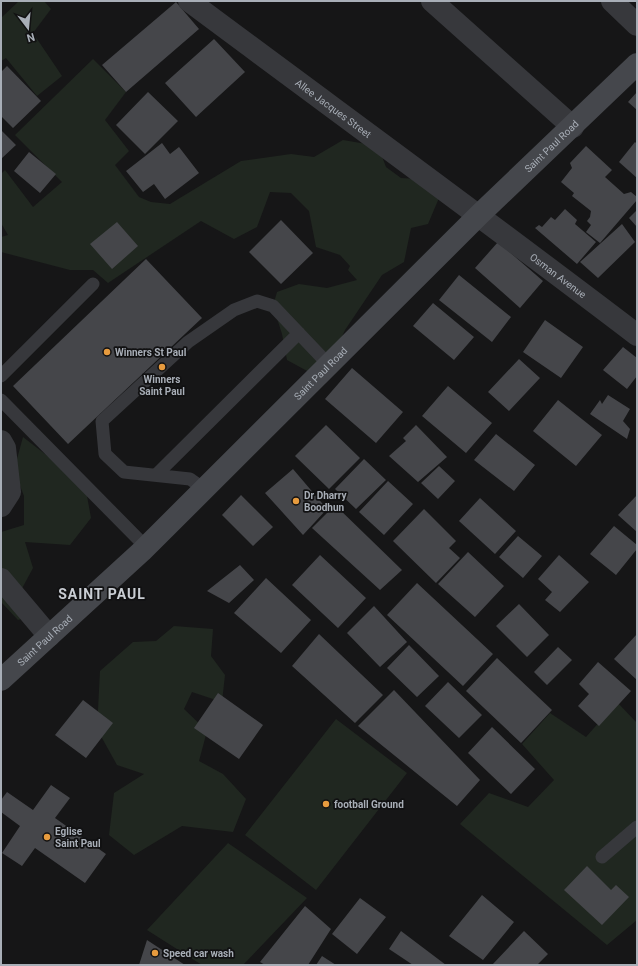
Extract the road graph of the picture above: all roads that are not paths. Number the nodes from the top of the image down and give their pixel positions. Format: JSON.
{"nodes":[{"id":1,"x":189,"y":1,"type":"edge"},
{"id":2,"x":432,"y":1,"type":"edge"},
{"id":3,"x":612,"y":1,"type":"edge"},
{"id":4,"x":637,"y":25,"type":"edge"},
{"id":5,"x":637,"y":64,"type":"edge"},
{"id":6,"x":573,"y":127,"type":"junction"},
{"id":7,"x":479,"y":215,"type":"junction"},
{"id":8,"x":93,"y":284,"type":"dead end"},
{"id":9,"x":299,"y":333,"type":"junction"},
{"id":10,"x":637,"y":335,"type":"edge"},
{"id":11,"x":329,"y":365,"type":"junction"},
{"id":12,"x":1,"y":376,"type":"edge"},
{"id":13,"x":1,"y":400,"type":"edge"},
{"id":14,"x":1,"y":441,"type":"edge"},
{"id":15,"x":156,"y":475,"type":"junction"},
{"id":16,"x":204,"y":489,"type":"junction"},
{"id":17,"x":1,"y":506,"type":"edge"},
{"id":18,"x":146,"y":547,"type":"junction"},
{"id":19,"x":1,"y":579,"type":"edge"},
{"id":20,"x":49,"y":636,"type":"junction"},
{"id":21,"x":1,"y":680,"type":"edge"},
{"id":22,"x":637,"y":827,"type":"edge"},
{"id":23,"x":602,"y":857,"type":"dead end"}],
"edges":[{"from":1,"to":7,"type":"street","name":"Allee Jacques Street"},
{"from":2,"to":6,"type":"street"},
{"from":3,"to":4,"type":"street"},
{"from":5,"to":6,"type":"main road","name":"Saint Paul Road"},
{"from":6,"to":7,"type":"main road","name":"Saint Paul Road"},
{"from":7,"to":10,"type":"street","name":"Osman Avenue"},
{"from":7,"to":11,"type":"main road","name":"Saint Paul Road"},
{"from":8,"to":12,"type":"lane"},
{"from":9,"to":11,"type":"lane"},
{"from":9,"to":15,"type":"lane"},
{"from":9,"to":15,"type":"lane"},
{"from":11,"to":16,"type":"main road","name":"Saint Paul Road"},
{"from":13,"to":18,"type":"lane"},
{"from":14,"to":17,"type":"street"},
{"from":15,"to":16,"type":"lane"},
{"from":16,"to":18,"type":"main road","name":"Saint Paul Road"},
{"from":18,"to":20,"type":"main road","name":"Saint Paul Road"},
{"from":19,"to":20,"type":"street"},
{"from":20,"to":21,"type":"main road","name":"Saint Paul Road"},
{"from":22,"to":23,"type":"lane"}]}
